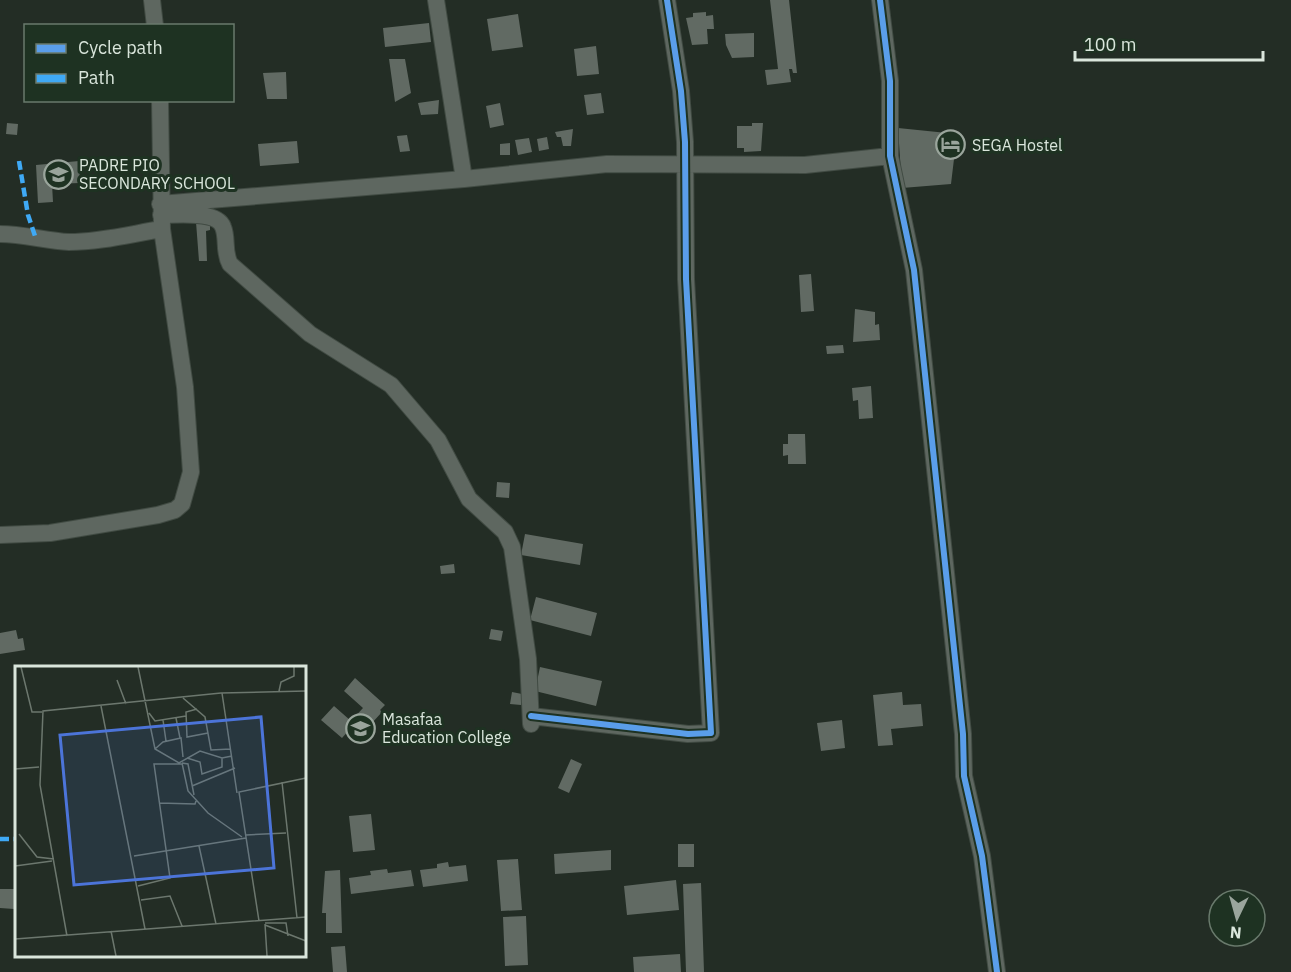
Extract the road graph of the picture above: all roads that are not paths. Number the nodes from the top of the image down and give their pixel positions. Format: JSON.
{"nodes":[{"id":1,"x":153,"y":0,"type":"edge"},
{"id":2,"x":436,"y":0,"type":"edge"},
{"id":3,"x":667,"y":0,"type":"edge"},
{"id":4,"x":880,"y":0,"type":"edge"},
{"id":5,"x":155,"y":24,"type":"edge"},
{"id":6,"x":160,"y":102,"type":"edge"},
{"id":7,"x":890,"y":156,"type":"junction"},
{"id":8,"x":685,"y":163,"type":"junction"},
{"id":9,"x":464,"y":179,"type":"junction"},
{"id":10,"x":161,"y":216,"type":"junction"},
{"id":11,"x":0,"y":234,"type":"edge"},
{"id":12,"x":0,"y":535,"type":"edge"},
{"id":13,"x":997,"y":972,"type":"edge"}],
"edges":[{"from":1,"to":5,"type":"street"},
{"from":2,"to":9,"type":"street"},
{"from":3,"to":8,"type":"street"},
{"from":4,"to":7,"type":"street"},
{"from":6,"to":10,"type":"street"},
{"from":7,"to":8,"type":"street"},
{"from":7,"to":13,"type":"street"},
{"from":8,"to":9,"type":"street"},
{"from":8,"to":10,"type":"street"},
{"from":9,"to":10,"type":"street"},
{"from":10,"to":11,"type":"street"},
{"from":10,"to":12,"type":"street"}]}
